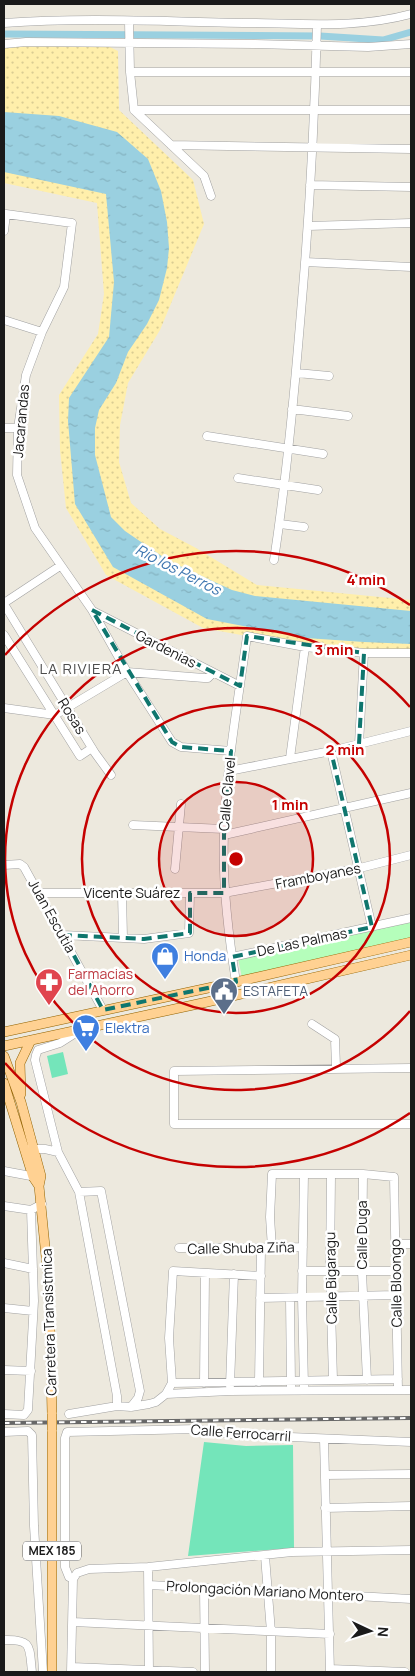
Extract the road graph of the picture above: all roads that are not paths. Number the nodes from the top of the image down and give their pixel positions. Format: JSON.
{"nodes":[{"id":1,"x":411,"y":14,"type":"edge"},
{"id":2,"x":4,"y":23,"type":"edge"},
{"id":3,"x":130,"y":24,"type":"junction"},
{"id":4,"x":317,"y":35,"type":"junction"},
{"id":5,"x":129,"y":42,"type":"junction"},
{"id":6,"x":4,"y":44,"type":"edge"},
{"id":7,"x":411,"y":44,"type":"edge"},
{"id":8,"x":316,"y":71,"type":"junction"},
{"id":9,"x":130,"y":72,"type":"junction"},
{"id":10,"x":411,"y":72,"type":"edge"},
{"id":11,"x":134,"y":110,"type":"junction"},
{"id":12,"x":411,"y":110,"type":"edge"},
{"id":13,"x":314,"y":111,"type":"junction"},
{"id":14,"x":172,"y":145,"type":"junction"},
{"id":15,"x":312,"y":148,"type":"junction"},
{"id":16,"x":411,"y":149,"type":"edge"},
{"id":17,"x":310,"y":185,"type":"junction"},
{"id":18,"x":411,"y":187,"type":"edge"},
{"id":19,"x":211,"y":196,"type":"dead end"},
{"id":20,"x":411,"y":223,"type":"edge"},
{"id":21,"x":308,"y":226,"type":"junction"},
{"id":22,"x":4,"y":231,"type":"edge"},
{"id":23,"x":305,"y":262,"type":"junction"},
{"id":24,"x":411,"y":267,"type":"edge"},
{"id":25,"x":4,"y":320,"type":"edge"},
{"id":26,"x":42,"y":332,"type":"junction"},
{"id":27,"x":297,"y":373,"type":"junction"},
{"id":28,"x":329,"y":376,"type":"dead end"},
{"id":29,"x":292,"y":409,"type":"junction"},
{"id":30,"x":348,"y":416,"type":"dead end"},
{"id":31,"x":4,"y":428,"type":"edge"},
{"id":32,"x":18,"y":428,"type":"junction"},
{"id":33,"x":207,"y":436,"type":"dead end"},
{"id":34,"x":289,"y":448,"type":"junction"},
{"id":35,"x":323,"y":454,"type":"dead end"},
{"id":36,"x":238,"y":478,"type":"dead end"},
{"id":37,"x":285,"y":485,"type":"junction"},
{"id":38,"x":318,"y":490,"type":"dead end"},
{"id":39,"x":280,"y":524,"type":"junction"},
{"id":40,"x":304,"y":527,"type":"dead end"},
{"id":41,"x":274,"y":560,"type":"dead end"},
{"id":42,"x":60,"y":566,"type":"junction"},
{"id":43,"x":4,"y":604,"type":"edge"},
{"id":44,"x":92,"y":610,"type":"junction"},
{"id":45,"x":4,"y":635,"type":"edge"},
{"id":46,"x":305,"y":647,"type":"junction"},
{"id":47,"x":364,"y":653,"type":"junction"},
{"id":48,"x":411,"y":653,"type":"edge"},
{"id":49,"x":127,"y":672,"type":"junction"},
{"id":50,"x":213,"y":673,"type":"junction"},
{"id":51,"x":240,"y":686,"type":"junction"},
{"id":52,"x":4,"y":708,"type":"edge"},
{"id":53,"x":68,"y":709,"type":"junction"},
{"id":54,"x":55,"y":715,"type":"junction"},
{"id":55,"x":411,"y":731,"type":"edge"},
{"id":56,"x":359,"y":744,"type":"junction"},
{"id":57,"x":92,"y":748,"type":"junction"},
{"id":58,"x":231,"y":751,"type":"junction"},
{"id":59,"x":331,"y":751,"type":"junction"},
{"id":60,"x":290,"y":758,"type":"junction"},
{"id":61,"x":229,"y":771,"type":"junction"},
{"id":62,"x":111,"y":775,"type":"dead end"},
{"id":63,"x":411,"y":793,"type":"edge"},
{"id":64,"x":181,"y":804,"type":"dead end"},
{"id":65,"x":345,"y":807,"type":"junction"},
{"id":66,"x":133,"y":825,"type":"dead end"},
{"id":67,"x":179,"y":827,"type":"junction"},
{"id":68,"x":224,"y":832,"type":"junction"},
{"id":69,"x":411,"y":855,"type":"edge"},
{"id":70,"x":4,"y":865,"type":"edge"},
{"id":71,"x":360,"y":868,"type":"junction"},
{"id":72,"x":175,"y":869,"type":"dead end"},
{"id":73,"x":39,"y":893,"type":"junction"},
{"id":74,"x":122,"y":893,"type":"junction"},
{"id":75,"x":190,"y":893,"type":"junction"},
{"id":76,"x":224,"y":893,"type":"junction"},
{"id":77,"x":411,"y":918,"type":"edge"},
{"id":78,"x":372,"y":927,"type":"junction"},
{"id":79,"x":63,"y":935,"type":"junction"},
{"id":80,"x":124,"y":938,"type":"junction"},
{"id":81,"x":411,"y":942,"type":"edge"},
{"id":82,"x":411,"y":955,"type":"edge"},
{"id":83,"x":232,"y":957,"type":"junction"},
{"id":84,"x":236,"y":982,"type":"junction"},
{"id":85,"x":103,"y":1010,"type":"junction"},
{"id":86,"x":79,"y":1016,"type":"junction"},
{"id":87,"x":312,"y":1024,"type":"dead end"},
{"id":88,"x":4,"y":1026,"type":"edge"},
{"id":89,"x":27,"y":1027,"type":"junction"},
{"id":90,"x":82,"y":1029,"type":"junction"},
{"id":91,"x":4,"y":1032,"type":"edge"},
{"id":92,"x":32,"y":1040,"type":"junction"},
{"id":93,"x":4,"y":1046,"type":"edge"},
{"id":94,"x":4,"y":1056,"type":"edge"},
{"id":95,"x":336,"y":1068,"type":"junction"},
{"id":96,"x":411,"y":1068,"type":"edge"},
{"id":97,"x":4,"y":1083,"type":"edge"},
{"id":98,"x":22,"y":1102,"type":"junction"},
{"id":99,"x":411,"y":1124,"type":"edge"},
{"id":100,"x":29,"y":1149,"type":"junction"},
{"id":101,"x":58,"y":1152,"type":"junction"},
{"id":102,"x":4,"y":1171,"type":"edge"},
{"id":103,"x":304,"y":1174,"type":"junction"},
{"id":104,"x":363,"y":1174,"type":"junction"},
{"id":105,"x":331,"y":1175,"type":"junction"},
{"id":106,"x":37,"y":1177,"type":"junction"},
{"id":107,"x":78,"y":1192,"type":"junction"},
{"id":108,"x":42,"y":1204,"type":"junction"},
{"id":109,"x":4,"y":1206,"type":"edge"},
{"id":110,"x":31,"y":1210,"type":"junction"},
{"id":111,"x":395,"y":1244,"type":"junction"},
{"id":112,"x":411,"y":1244,"type":"edge"},
{"id":113,"x":303,"y":1247,"type":"junction"},
{"id":114,"x":179,"y":1248,"type":"dead end"},
{"id":115,"x":261,"y":1248,"type":"junction"},
{"id":116,"x":272,"y":1248,"type":"junction"},
{"id":117,"x":4,"y":1263,"type":"edge"},
{"id":118,"x":33,"y":1269,"type":"junction"},
{"id":119,"x":394,"y":1271,"type":"junction"},
{"id":120,"x":302,"y":1272,"type":"junction"},
{"id":121,"x":330,"y":1272,"type":"junction"},
{"id":122,"x":362,"y":1272,"type":"junction"},
{"id":123,"x":206,"y":1273,"type":"junction"},
{"id":124,"x":234,"y":1274,"type":"junction"},
{"id":125,"x":261,"y":1276,"type":"junction"},
{"id":126,"x":396,"y":1295,"type":"junction"},
{"id":127,"x":332,"y":1296,"type":"junction"},
{"id":128,"x":363,"y":1296,"type":"junction"},
{"id":129,"x":302,"y":1297,"type":"junction"},
{"id":130,"x":260,"y":1298,"type":"junction"},
{"id":131,"x":290,"y":1298,"type":"junction"},
{"id":132,"x":4,"y":1308,"type":"edge"},
{"id":133,"x":33,"y":1311,"type":"junction"},
{"id":134,"x":4,"y":1370,"type":"edge"},
{"id":135,"x":31,"y":1371,"type":"junction"},
{"id":136,"x":398,"y":1379,"type":"junction"},
{"id":137,"x":333,"y":1380,"type":"junction"},
{"id":138,"x":367,"y":1380,"type":"junction"},
{"id":139,"x":291,"y":1381,"type":"junction"},
{"id":140,"x":303,"y":1381,"type":"junction"},
{"id":141,"x":204,"y":1382,"type":"junction"},
{"id":142,"x":230,"y":1382,"type":"junction"},
{"id":143,"x":259,"y":1382,"type":"junction"},
{"id":144,"x":172,"y":1383,"type":"junction"},
{"id":145,"x":230,"y":1390,"type":"junction"},
{"id":146,"x":291,"y":1390,"type":"junction"},
{"id":147,"x":304,"y":1390,"type":"junction"},
{"id":148,"x":398,"y":1390,"type":"junction"},
{"id":149,"x":411,"y":1390,"type":"edge"},
{"id":150,"x":166,"y":1394,"type":"junction"},
{"id":151,"x":117,"y":1406,"type":"junction"},
{"id":152,"x":131,"y":1407,"type":"junction"},
{"id":153,"x":4,"y":1414,"type":"edge"},
{"id":154,"x":69,"y":1414,"type":"dead end"},
{"id":155,"x":4,"y":1432,"type":"edge"},
{"id":156,"x":324,"y":1439,"type":"junction"},
{"id":157,"x":411,"y":1442,"type":"edge"},
{"id":158,"x":325,"y":1474,"type":"junction"},
{"id":159,"x":411,"y":1474,"type":"edge"},
{"id":160,"x":411,"y":1506,"type":"edge"},
{"id":161,"x":325,"y":1508,"type":"junction"},
{"id":162,"x":411,"y":1550,"type":"edge"},
{"id":163,"x":327,"y":1553,"type":"junction"},
{"id":164,"x":264,"y":1556,"type":"junction"},
{"id":165,"x":148,"y":1566,"type":"junction"},
{"id":166,"x":74,"y":1579,"type":"junction"},
{"id":167,"x":149,"y":1585,"type":"junction"},
{"id":168,"x":204,"y":1589,"type":"junction"},
{"id":169,"x":268,"y":1592,"type":"junction"},
{"id":170,"x":328,"y":1594,"type":"junction"},
{"id":171,"x":411,"y":1600,"type":"edge"},
{"id":172,"x":73,"y":1622,"type":"junction"},
{"id":173,"x":149,"y":1626,"type":"junction"},
{"id":174,"x":204,"y":1628,"type":"junction"},
{"id":175,"x":270,"y":1632,"type":"junction"},
{"id":176,"x":330,"y":1634,"type":"junction"},
{"id":177,"x":4,"y":1640,"type":"edge"},
{"id":178,"x":71,"y":1669,"type":"edge"},
{"id":179,"x":149,"y":1671,"type":"edge"},
{"id":180,"x":330,"y":1671,"type":"edge"},
{"id":181,"x":32,"y":1672,"type":"edge"},
{"id":182,"x":42,"y":1672,"type":"edge"},
{"id":183,"x":52,"y":1672,"type":"edge"},
{"id":184,"x":193,"y":1672,"type":"edge"},
{"id":185,"x":205,"y":1672,"type":"edge"},
{"id":186,"x":271,"y":1672,"type":"edge"},
{"id":187,"x":406,"y":1672,"type":"edge"}],
"edges":[{"from":1,"to":4,"type":"street"},
{"from":2,"to":3,"type":"street"},
{"from":3,"to":4,"type":"street"},
{"from":3,"to":5,"type":"street"},
{"from":4,"to":5,"type":"street"},
{"from":4,"to":7,"type":"street"},
{"from":4,"to":8,"type":"street"},
{"from":5,"to":6,"type":"street"},
{"from":5,"to":9,"type":"street"},
{"from":8,"to":9,"type":"street"},
{"from":8,"to":10,"type":"street"},
{"from":8,"to":13,"type":"street"},
{"from":9,"to":11,"type":"street"},
{"from":11,"to":13,"type":"street"},
{"from":11,"to":14,"type":"street"},
{"from":12,"to":13,"type":"street"},
{"from":13,"to":15,"type":"street"},
{"from":14,"to":15,"type":"street"},
{"from":14,"to":19,"type":"street"},
{"from":15,"to":16,"type":"street"},
{"from":15,"to":17,"type":"street"},
{"from":17,"to":18,"type":"street"},
{"from":17,"to":21,"type":"street"},
{"from":20,"to":21,"type":"street"},
{"from":21,"to":23,"type":"street"},
{"from":22,"to":26,"type":"street","name":"Jacarandas"},
{"from":23,"to":24,"type":"street"},
{"from":23,"to":27,"type":"street"},
{"from":25,"to":26,"type":"street"},
{"from":26,"to":32,"type":"street","name":"Jacarandas"},
{"from":27,"to":28,"type":"street"},
{"from":27,"to":29,"type":"street"},
{"from":29,"to":30,"type":"street"},
{"from":29,"to":34,"type":"street"},
{"from":31,"to":32,"type":"street"},
{"from":32,"to":42,"type":"street","name":"Jacarandas"},
{"from":33,"to":34,"type":"street"},
{"from":34,"to":35,"type":"street"},
{"from":34,"to":37,"type":"street"},
{"from":36,"to":37,"type":"street"},
{"from":37,"to":38,"type":"street"},
{"from":37,"to":39,"type":"street"},
{"from":39,"to":40,"type":"street"},
{"from":39,"to":41,"type":"street"},
{"from":42,"to":43,"type":"street"},
{"from":42,"to":44,"type":"street","name":"Jacarandas"},
{"from":43,"to":53,"type":"street","name":"Rosas"},
{"from":44,"to":49,"type":"street","name":"Jacarandas"},
{"from":44,"to":50,"type":"street","name":"Gardenias"},
{"from":45,"to":54,"type":"street","name":"Rosas"},
{"from":46,"to":47,"type":"street"},
{"from":46,"to":51,"type":"street","name":"Calle Clavel"},
{"from":46,"to":60,"type":"street"},
{"from":47,"to":48,"type":"street"},
{"from":47,"to":56,"type":"street"},
{"from":49,"to":50,"type":"street"},
{"from":49,"to":53,"type":"street"},
{"from":49,"to":58,"type":"street","name":"Jacarandas"},
{"from":50,"to":51,"type":"street","name":"Gardenias"},
{"from":51,"to":58,"type":"street","name":"Calle Clavel"},
{"from":52,"to":54,"type":"street"},
{"from":53,"to":54,"type":"street"},
{"from":53,"to":57,"type":"street","name":"Rosas"},
{"from":54,"to":57,"type":"street","name":"Rosas"},
{"from":55,"to":56,"type":"street"},
{"from":56,"to":59,"type":"street"},
{"from":57,"to":62,"type":"street","name":"Rosas"},
{"from":58,"to":61,"type":"street","name":"Calle Clavel"},
{"from":59,"to":60,"type":"street"},
{"from":59,"to":65,"type":"street"},
{"from":60,"to":61,"type":"street"},
{"from":61,"to":68,"type":"street","name":"Calle Clavel"},
{"from":63,"to":65,"type":"street"},
{"from":64,"to":67,"type":"street"},
{"from":65,"to":68,"type":"street"},
{"from":65,"to":71,"type":"street"},
{"from":66,"to":67,"type":"street"},
{"from":67,"to":68,"type":"street"},
{"from":67,"to":72,"type":"street"},
{"from":68,"to":76,"type":"street","name":"Calle Clavel"},
{"from":69,"to":71,"type":"street","name":"Framboyanes"},
{"from":70,"to":73,"type":"street","name":"Juan Escutia"},
{"from":71,"to":76,"type":"street","name":"Framboyanes"},
{"from":71,"to":78,"type":"street"},
{"from":73,"to":74,"type":"street","name":"Vicente Suárez"},
{"from":73,"to":79,"type":"street","name":"Juan Escutia"},
{"from":74,"to":75,"type":"street","name":"Vicente Suárez"},
{"from":74,"to":80,"type":"street"},
{"from":75,"to":76,"type":"street","name":"Vicente Suárez"},
{"from":75,"to":80,"type":"street"},
{"from":76,"to":83,"type":"street","name":"Calle Clavel"},
{"from":77,"to":78,"type":"street","name":"De Las Palmas"},
{"from":78,"to":83,"type":"street","name":"De Las Palmas"},
{"from":79,"to":80,"type":"street"},
{"from":79,"to":85,"type":"street","name":"Juan Escutia"},
{"from":81,"to":84,"type":"main road"},
{"from":82,"to":90,"type":"main road"},
{"from":83,"to":84,"type":"street","name":"Calle Clavel"},
{"from":84,"to":85,"type":"main road"},
{"from":85,"to":86,"type":"main road"},
{"from":86,"to":89,"type":"main road"},
{"from":86,"to":90,"type":"street"},
{"from":87,"to":95,"type":"street"},
{"from":88,"to":89,"type":"main road"},
{"from":89,"to":91,"type":"main road"},
{"from":90,"to":92,"type":"main road"},
{"from":90,"to":101,"type":"street"},
{"from":92,"to":93,"type":"main road"},
{"from":92,"to":98,"type":"main road"},
{"from":94,"to":98,"type":"main road","number":"MEX 185"},
{"from":95,"to":96,"type":"street"},
{"from":95,"to":99,"type":"street"},
{"from":97,"to":100,"type":"main road","number":"MEX 185"},
{"from":98,"to":100,"type":"main road","number":"MEX 185"},
{"from":100,"to":101,"type":"street"},
{"from":100,"to":106,"type":"main road","number":"MEX 185"},
{"from":101,"to":107,"type":"street"},
{"from":102,"to":106,"type":"street"},
{"from":103,"to":105,"type":"street"},
{"from":103,"to":113,"type":"street"},
{"from":103,"to":116,"type":"street"},
{"from":104,"to":105,"type":"street"},
{"from":104,"to":111,"type":"street","name":"Calle Bloongo"},
{"from":104,"to":122,"type":"street","name":"Calle Duga"},
{"from":105,"to":121,"type":"street","name":"Calle Bigaragu"},
{"from":106,"to":108,"type":"main road","number":"MEX 185"},
{"from":107,"to":151,"type":"street"},
{"from":107,"to":152,"type":"street"},
{"from":108,"to":110,"type":"street"},
{"from":108,"to":183,"type":"main road","name":"Carretera Transistmica","number":"MEX 185","bridge":true},
{"from":109,"to":110,"type":"street"},
{"from":110,"to":118,"type":"street"},
{"from":111,"to":112,"type":"street"},
{"from":111,"to":119,"type":"street","name":"Calle Bloongo"},
{"from":113,"to":116,"type":"street","name":"Calle Shuba Ziña"},
{"from":113,"to":120,"type":"street"},
{"from":114,"to":115,"type":"street","name":"Calle Shuba Ziña"},
{"from":115,"to":116,"type":"street","name":"Calle Shuba Ziña"},
{"from":115,"to":125,"type":"street"},
{"from":117,"to":118,"type":"street"},
{"from":118,"to":133,"type":"street"},
{"from":119,"to":122,"type":"street"},
{"from":119,"to":126,"type":"street","name":"Calle Bloongo"},
{"from":120,"to":121,"type":"street"},
{"from":120,"to":129,"type":"street"},
{"from":121,"to":122,"type":"street"},
{"from":121,"to":127,"type":"street","name":"Calle Bigaragu"},
{"from":122,"to":128,"type":"street","name":"Calle Duga"},
{"from":123,"to":124,"type":"street"},
{"from":123,"to":141,"type":"street"},
{"from":123,"to":144,"type":"street"},
{"from":124,"to":125,"type":"street"},
{"from":124,"to":142,"type":"street"},
{"from":125,"to":130,"type":"street"},
{"from":126,"to":128,"type":"street"},
{"from":126,"to":136,"type":"street","name":"Calle Bloongo"},
{"from":127,"to":128,"type":"street"},
{"from":127,"to":129,"type":"street"},
{"from":127,"to":137,"type":"street","name":"Calle Bigaragu"},
{"from":128,"to":138,"type":"street","name":"Calle Duga"},
{"from":129,"to":131,"type":"street"},
{"from":129,"to":140,"type":"street"},
{"from":130,"to":131,"type":"street"},
{"from":130,"to":143,"type":"street"},
{"from":131,"to":139,"type":"street"},
{"from":132,"to":133,"type":"street"},
{"from":133,"to":135,"type":"street"},
{"from":134,"to":135,"type":"street"},
{"from":135,"to":153,"type":"street"},
{"from":136,"to":138,"type":"street"},
{"from":136,"to":148,"type":"street","name":"Calle Bloongo"},
{"from":137,"to":138,"type":"street"},
{"from":137,"to":140,"type":"street"},
{"from":139,"to":140,"type":"street"},
{"from":139,"to":143,"type":"street"},
{"from":139,"to":146,"type":"street"},
{"from":140,"to":147,"type":"street"},
{"from":141,"to":142,"type":"street"},
{"from":141,"to":144,"type":"street"},
{"from":142,"to":143,"type":"street"},
{"from":142,"to":145,"type":"street"},
{"from":144,"to":150,"type":"street"},
{"from":145,"to":146,"type":"street"},
{"from":145,"to":150,"type":"street"},
{"from":146,"to":147,"type":"street"},
{"from":147,"to":148,"type":"street"},
{"from":148,"to":149,"type":"street"},
{"from":150,"to":152,"type":"street"},
{"from":151,"to":152,"type":"street"},
{"from":151,"to":154,"type":"street"},
{"from":155,"to":182,"type":"street"},
{"from":156,"to":157,"type":"street","name":"Calle Ferrocarril"},
{"from":156,"to":158,"type":"street"},
{"from":156,"to":166,"type":"street","name":"Calle Ferrocarril"},
{"from":158,"to":159,"type":"street"},
{"from":158,"to":161,"type":"street"},
{"from":160,"to":161,"type":"street"},
{"from":161,"to":163,"type":"street"},
{"from":162,"to":163,"type":"street"},
{"from":163,"to":164,"type":"street"},
{"from":163,"to":170,"type":"street"},
{"from":164,"to":165,"type":"street"},
{"from":164,"to":169,"type":"street"},
{"from":165,"to":166,"type":"street"},
{"from":165,"to":167,"type":"street"},
{"from":166,"to":172,"type":"street"},
{"from":167,"to":168,"type":"street","name":"Prolongación Mariano Montero"},
{"from":167,"to":173,"type":"street"},
{"from":168,"to":169,"type":"street","name":"Prolongación Mariano Montero"},
{"from":168,"to":174,"type":"street"},
{"from":169,"to":170,"type":"street","name":"Prolongación Mariano Montero"},
{"from":169,"to":175,"type":"street"},
{"from":170,"to":171,"type":"street","name":"Prolongación Mariano Montero"},
{"from":170,"to":176,"type":"street"},
{"from":172,"to":173,"type":"street"},
{"from":172,"to":178,"type":"street"},
{"from":173,"to":174,"type":"street"},
{"from":173,"to":179,"type":"street"},
{"from":174,"to":175,"type":"street"},
{"from":174,"to":185,"type":"street"},
{"from":175,"to":176,"type":"street"},
{"from":175,"to":186,"type":"street"},
{"from":176,"to":180,"type":"street"},
{"from":177,"to":181,"type":"street"},
{"from":178,"to":179,"type":"street"},
{"from":179,"to":184,"type":"street"},
{"from":180,"to":187,"type":"street"}]}
